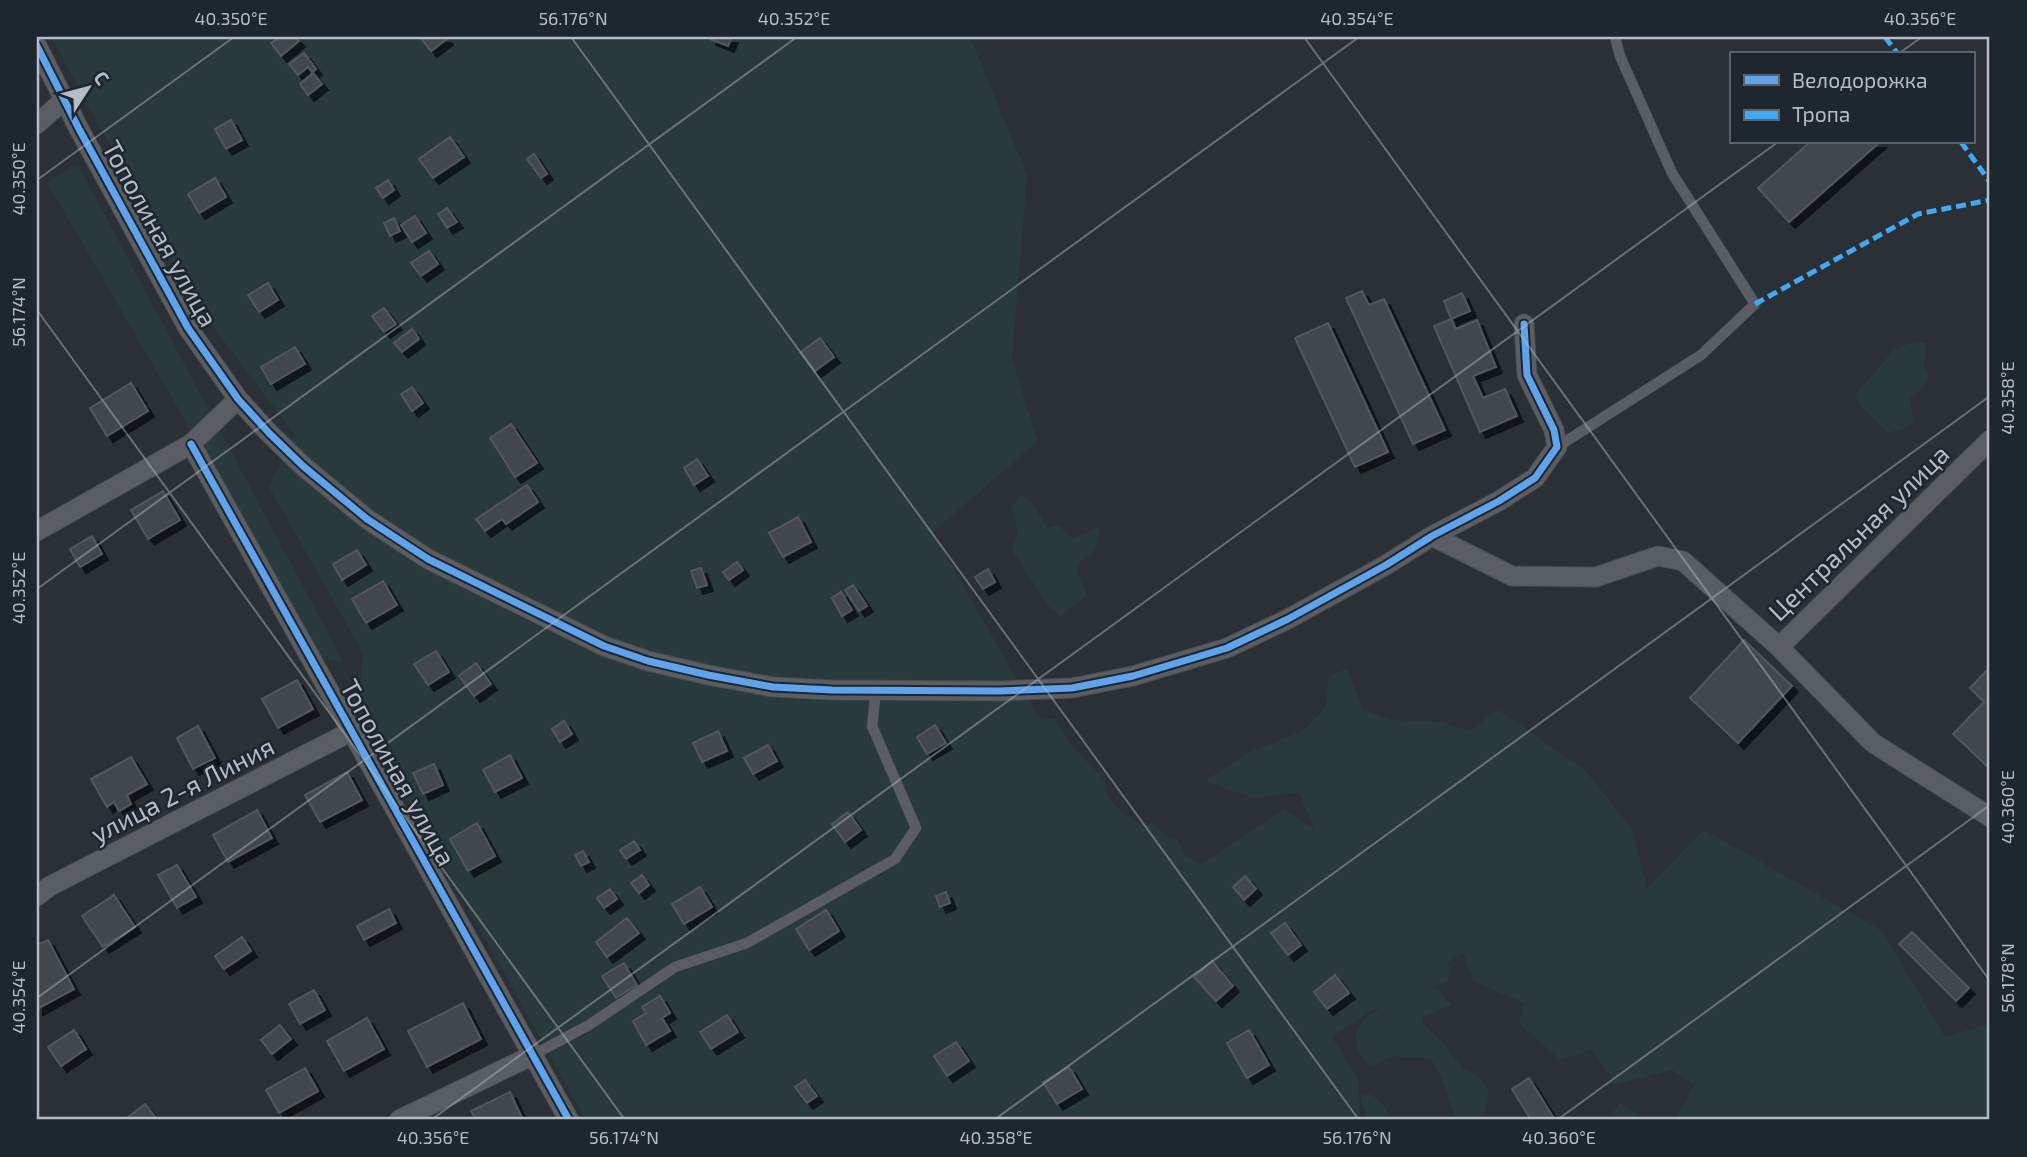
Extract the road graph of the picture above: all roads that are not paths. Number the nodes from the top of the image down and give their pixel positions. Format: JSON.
{"nodes":[{"id":1,"x":1615,"y":37,"type":"edge"},
{"id":2,"x":37,"y":46,"type":"edge"},
{"id":3,"x":64,"y":100,"type":"junction"},
{"id":4,"x":37,"y":124,"type":"edge"},
{"id":5,"x":1524,"y":324,"type":"dead end"},
{"id":6,"x":238,"y":399,"type":"junction"},
{"id":7,"x":1990,"y":440,"type":"edge"},
{"id":8,"x":191,"y":444,"type":"junction"},
{"id":9,"x":1558,"y":447,"type":"junction"},
{"id":10,"x":37,"y":531,"type":"edge"},
{"id":11,"x":1432,"y":536,"type":"junction"},
{"id":12,"x":1779,"y":647,"type":"junction"},
{"id":13,"x":876,"y":691,"type":"junction"},
{"id":14,"x":352,"y":731,"type":"junction"},
{"id":15,"x":1990,"y":817,"type":"edge"},
{"id":16,"x":37,"y":896,"type":"edge"},
{"id":17,"x":531,"y":1056,"type":"junction"},
{"id":18,"x":399,"y":1120,"type":"edge"},
{"id":19,"x":569,"y":1120,"type":"edge"}],
"edges":[{"from":1,"to":9,"type":"lane"},
{"from":2,"to":3,"type":"street","name":"Тополиная улица"},
{"from":3,"to":4,"type":"street"},
{"from":3,"to":6,"type":"street","name":"Тополиная улица"},
{"from":5,"to":9,"type":"street"},
{"from":6,"to":8,"type":"street"},
{"from":6,"to":13,"type":"street","name":"Тополиная улица"},
{"from":7,"to":12,"type":"street","name":"Центральная улица"},
{"from":8,"to":10,"type":"street"},
{"from":8,"to":14,"type":"street","name":"Тополиная улица"},
{"from":9,"to":11,"type":"street","name":"Тополиная улица"},
{"from":11,"to":12,"type":"street"},
{"from":11,"to":13,"type":"street","name":"Тополиная улица"},
{"from":12,"to":15,"type":"street","name":"Центральная улица"},
{"from":13,"to":17,"type":"lane"},
{"from":14,"to":16,"type":"street","name":"улица 2-я Линия"},
{"from":14,"to":17,"type":"street","name":"Тополиная улица"},
{"from":17,"to":18,"type":"street"},
{"from":17,"to":19,"type":"street","name":"Тополиная улица"}]}
